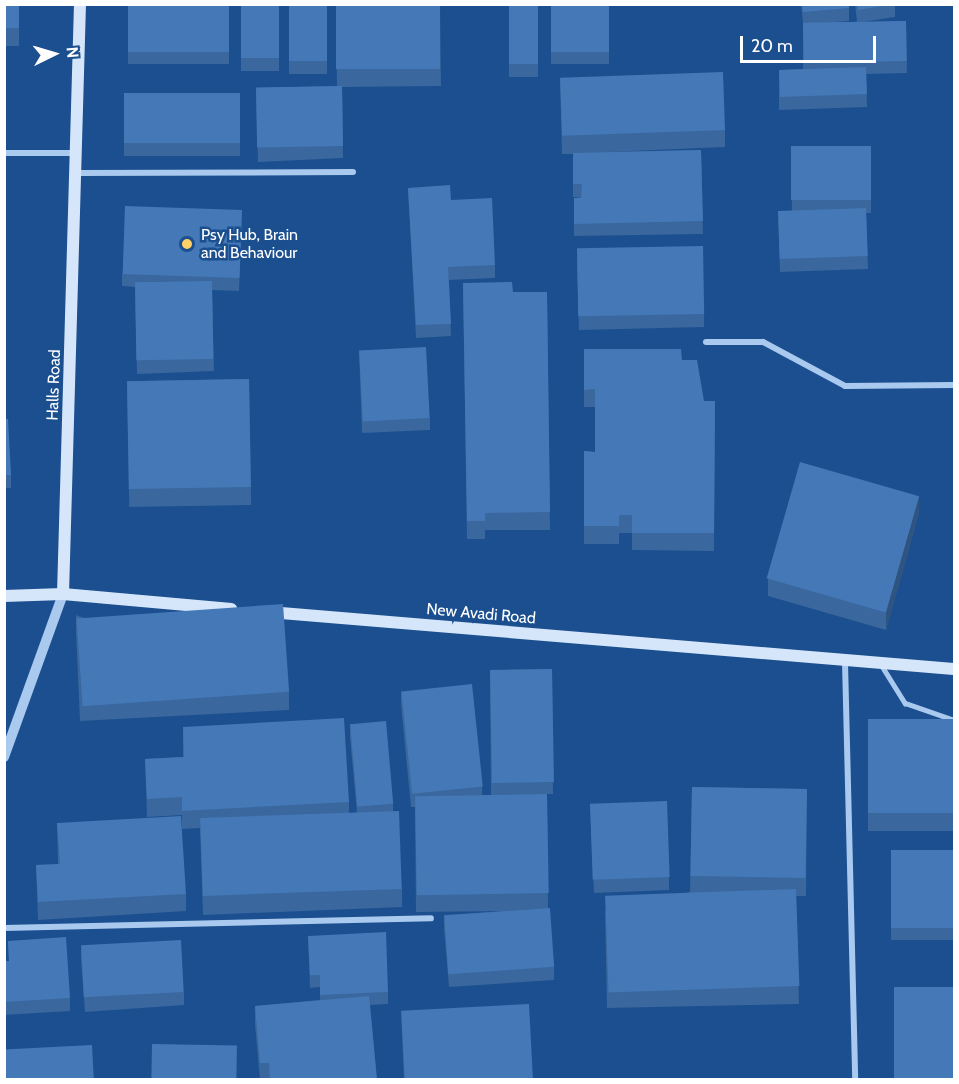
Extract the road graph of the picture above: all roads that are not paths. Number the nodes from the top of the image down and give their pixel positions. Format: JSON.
{"nodes":[{"id":1,"x":80,"y":4,"type":"edge"},
{"id":2,"x":4,"y":153,"type":"edge"},
{"id":3,"x":78,"y":153,"type":"junction"},
{"id":4,"x":353,"y":172,"type":"dead end"},
{"id":5,"x":77,"y":173,"type":"junction"},
{"id":6,"x":706,"y":342,"type":"dead end"},
{"id":7,"x":954,"y":385,"type":"edge"},
{"id":8,"x":63,"y":594,"type":"junction"},
{"id":9,"x":4,"y":596,"type":"edge"},
{"id":10,"x":845,"y":662,"type":"junction"},
{"id":11,"x":880,"y":663,"type":"junction"},
{"id":12,"x":954,"y":669,"type":"edge"},
{"id":13,"x":954,"y":720,"type":"edge"},
{"id":14,"x":4,"y":757,"type":"edge"},
{"id":15,"x":431,"y":918,"type":"edge"},
{"id":16,"x":4,"y":927,"type":"edge"},
{"id":17,"x":855,"y":1080,"type":"edge"}],
"edges":[{"from":1,"to":3,"type":"main road","name":"Halls Road"},
{"from":2,"to":3,"type":"street"},
{"from":3,"to":5,"type":"main road","name":"Halls Road"},
{"from":4,"to":5,"type":"street"},
{"from":5,"to":8,"type":"main road","name":"Halls Road"},
{"from":6,"to":7,"type":"street"},
{"from":8,"to":9,"type":"main road","name":"New Avadi Road"},
{"from":8,"to":10,"type":"main road","name":"New Avadi Road"},
{"from":8,"to":14,"type":"street","name":"Halls Road"},
{"from":10,"to":11,"type":"main road","name":"New Avadi Road"},
{"from":10,"to":17,"type":"street"},
{"from":11,"to":12,"type":"main road","name":"New Avadi Road"},
{"from":11,"to":13,"type":"lane"},
{"from":15,"to":16,"type":"street"}]}
